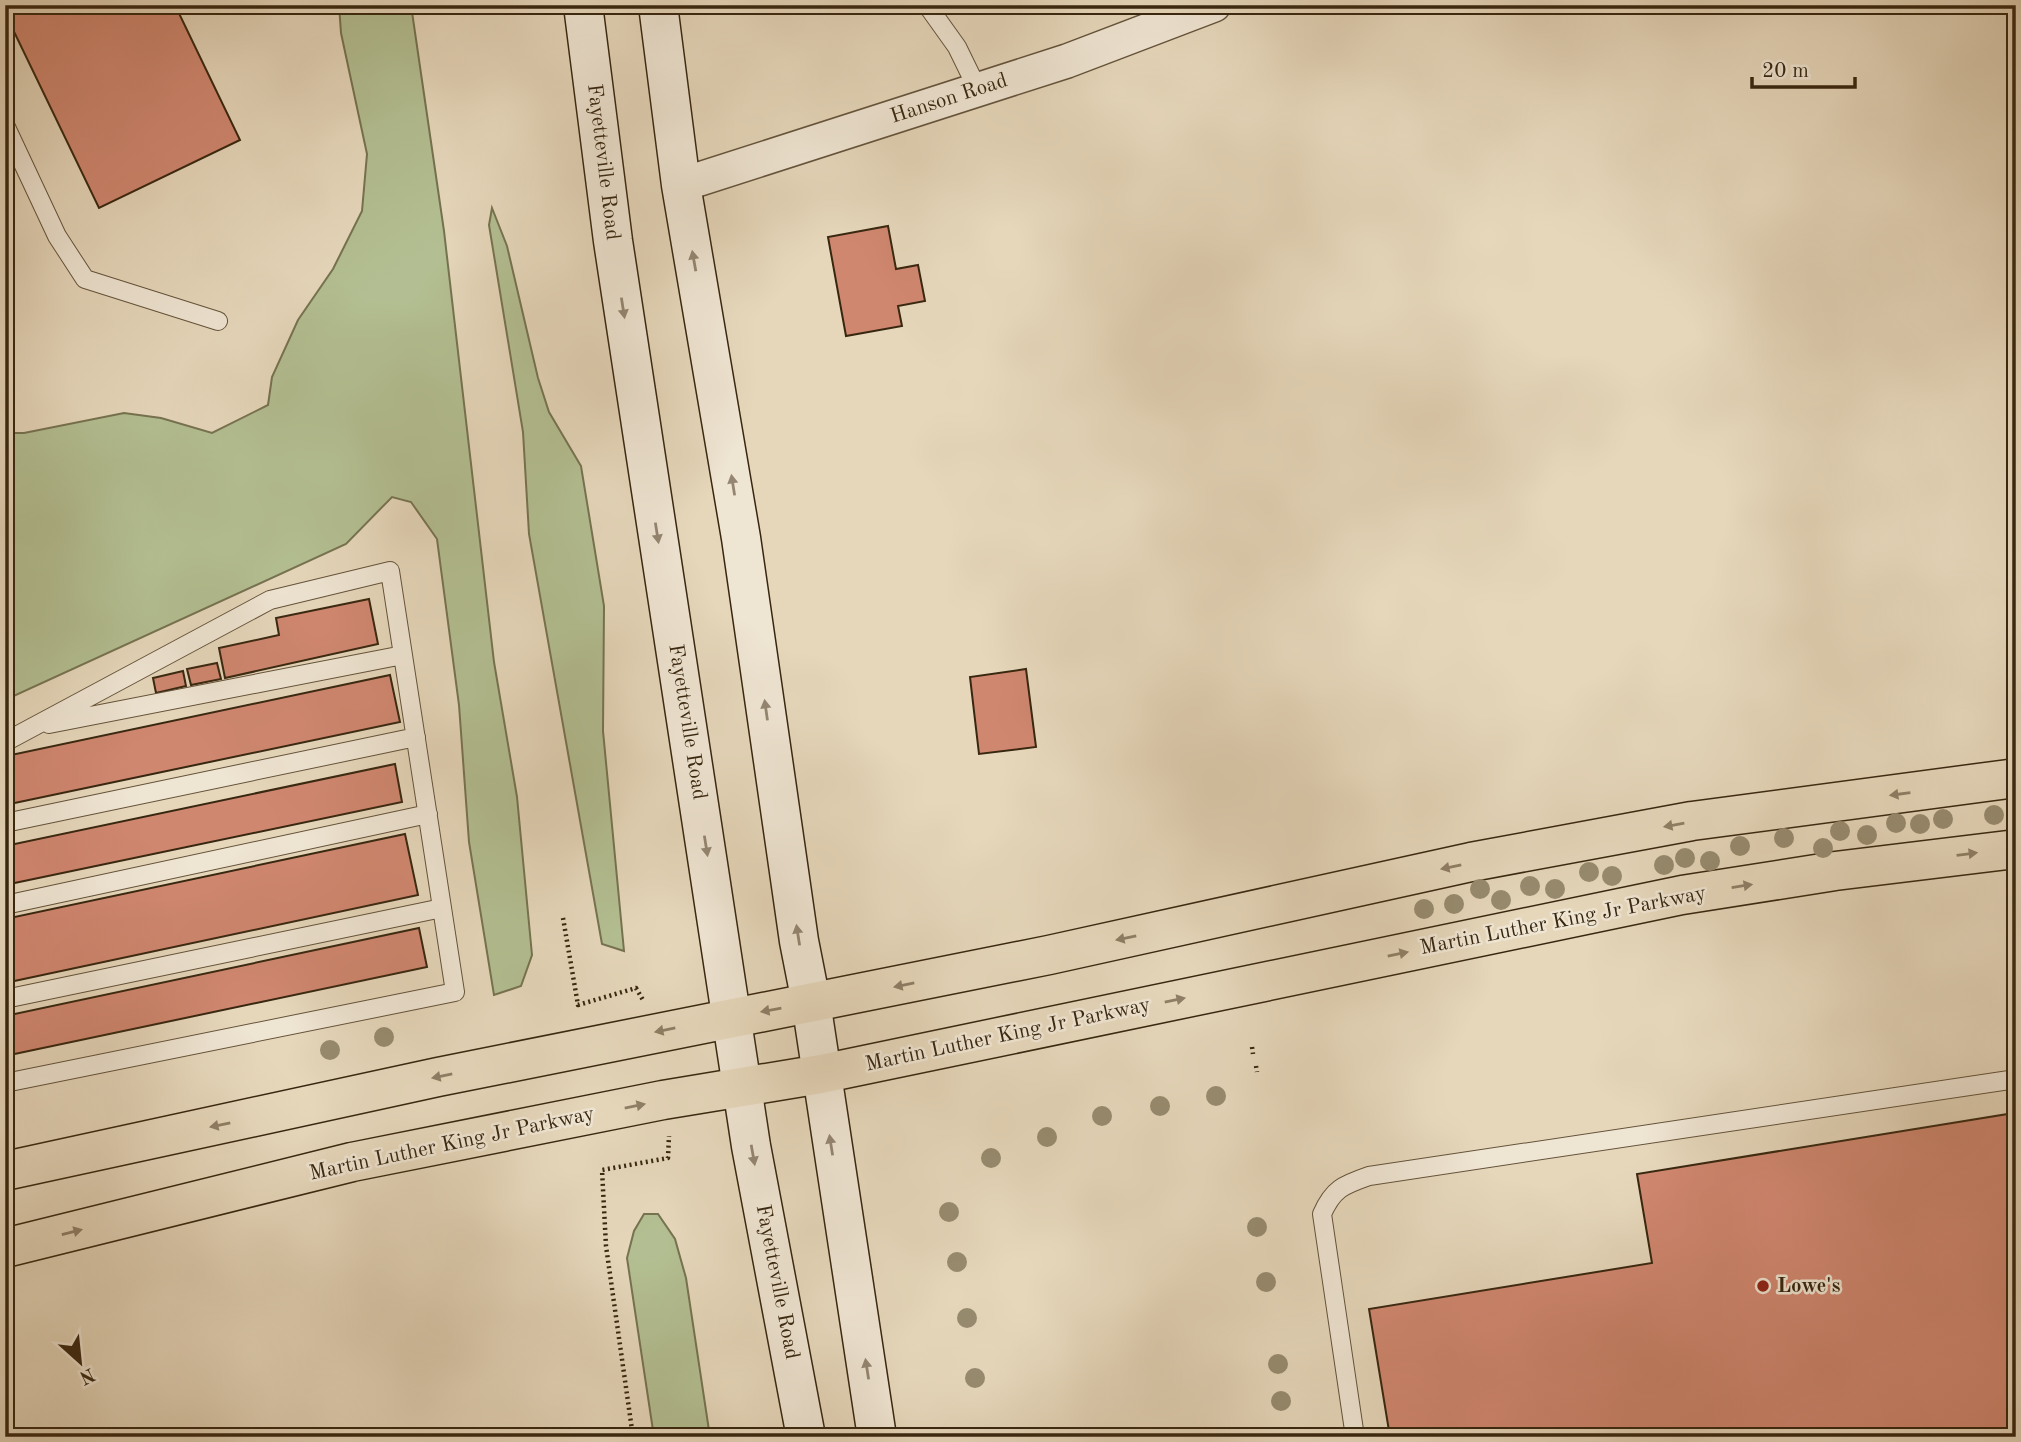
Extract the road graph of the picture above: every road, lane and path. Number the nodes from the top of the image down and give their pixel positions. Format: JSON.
{"nodes":[{"id":1,"x":583,"y":5,"type":"edge"},
{"id":2,"x":658,"y":5,"type":"edge"},
{"id":3,"x":927,"y":5,"type":"edge"},
{"id":4,"x":1207,"y":7,"type":"edge"},
{"id":5,"x":978,"y":90,"type":"junction"},
{"id":6,"x":5,"y":125,"type":"edge"},
{"id":7,"x":681,"y":185,"type":"junction"},
{"id":8,"x":218,"y":321,"type":"dead end"},
{"id":9,"x":403,"y":655,"type":"junction"},
{"id":10,"x":29,"y":729,"type":"junction"},
{"id":11,"x":416,"y":737,"type":"junction"},
{"id":12,"x":5,"y":742,"type":"edge"},
{"id":13,"x":2016,"y":778,"type":"edge"},
{"id":14,"x":428,"y":814,"type":"junction"},
{"id":15,"x":5,"y":823,"type":"edge"},
{"id":16,"x":2016,"y":849,"type":"edge"},
{"id":17,"x":5,"y":905,"type":"edge"},
{"id":18,"x":442,"y":908,"type":"junction"},
{"id":19,"x":563,"y":918,"type":"dead end"},
{"id":20,"x":642,"y":996,"type":"dead end"},
{"id":21,"x":5,"y":999,"type":"edge"},
{"id":22,"x":811,"y":1002,"type":"junction"},
{"id":23,"x":732,"y":1017,"type":"junction"},
{"id":24,"x":1252,"y":1047,"type":"dead end"},
{"id":25,"x":1253,"y":1054,"type":"dead end"},
{"id":26,"x":821,"y":1074,"type":"junction"},
{"id":27,"x":2016,"y":1079,"type":"edge"},
{"id":28,"x":5,"y":1083,"type":"edge"},
{"id":29,"x":742,"y":1087,"type":"junction"},
{"id":30,"x":670,"y":1144,"type":"dead end"},
{"id":31,"x":5,"y":1171,"type":"edge"},
{"id":32,"x":5,"y":1248,"type":"edge"},
{"id":33,"x":633,"y":1437,"type":"edge"},
{"id":34,"x":806,"y":1437,"type":"edge"},
{"id":35,"x":877,"y":1437,"type":"edge"},
{"id":36,"x":1355,"y":1437,"type":"edge"}],
"edges":[{"from":1,"to":23,"type":"main road","name":"Fayetteville Road","one_way":true},
{"from":2,"to":7,"type":"main road"},
{"from":3,"to":5,"type":"lane"},
{"from":4,"to":5,"type":"street","name":"Hanson Road"},
{"from":5,"to":7,"type":"street","name":"Hanson Road"},
{"from":6,"to":8,"type":"lane"},
{"from":22,"to":7,"type":"main road","one_way":true},
{"from":9,"to":10,"type":"lane"},
{"from":9,"to":10,"type":"lane"},
{"from":9,"to":11,"type":"lane"},
{"from":10,"to":12,"type":"lane"},
{"from":11,"to":14,"type":"lane"},
{"from":11,"to":15,"type":"lane"},
{"from":13,"to":22,"type":"main road","one_way":true},
{"from":14,"to":17,"type":"lane"},
{"from":14,"to":18,"type":"lane"},
{"from":26,"to":16,"type":"main road","name":"Martin Luther King Jr Parkway","one_way":true},
{"from":18,"to":21,"type":"lane"},
{"from":18,"to":28,"type":"lane"},
{"from":19,"to":20,"type":"path"},
{"from":22,"to":23,"type":"main road","one_way":true},
{"from":22,"to":26,"type":"main road"},
{"from":23,"to":29,"type":"main road","name":"Fayetteville Road"},
{"from":23,"to":31,"type":"main road","one_way":true},
{"from":24,"to":25,"type":"path"},
{"from":26,"to":29,"type":"main road","name":"Martin Luther King Jr Parkway"},
{"from":35,"to":26,"type":"main road","one_way":true},
{"from":27,"to":36,"type":"lane"},
{"from":32,"to":29,"type":"main road","name":"Martin Luther King Jr Parkway","one_way":true},
{"from":29,"to":34,"type":"main road","name":"Fayetteville Road","one_way":true},
{"from":30,"to":33,"type":"path"}]}
